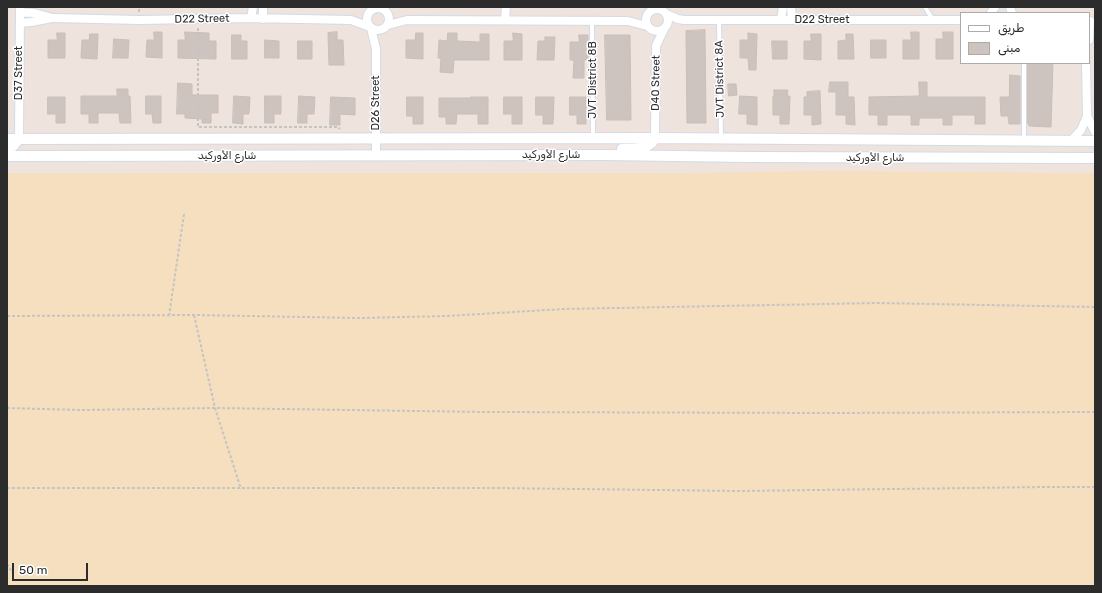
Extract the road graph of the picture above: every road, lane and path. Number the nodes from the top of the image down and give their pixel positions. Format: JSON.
{"nodes":[{"id":1,"x":253,"y":7,"type":"edge"},
{"id":2,"x":263,"y":7,"type":"edge"},
{"id":3,"x":506,"y":7,"type":"edge"},
{"id":4,"x":782,"y":7,"type":"edge"},
{"id":5,"x":791,"y":7,"type":"edge"},
{"id":6,"x":926,"y":7,"type":"edge"},
{"id":7,"x":372,"y":9,"type":"edge"},
{"id":8,"x":20,"y":10,"type":"edge"},
{"id":9,"x":386,"y":10,"type":"edge"},
{"id":10,"x":651,"y":11,"type":"edge"},
{"id":11,"x":663,"y":11,"type":"edge"},
{"id":12,"x":53,"y":18,"type":"junction"},
{"id":13,"x":251,"y":18,"type":"junction"},
{"id":14,"x":263,"y":19,"type":"junction"},
{"id":15,"x":198,"y":20,"type":"junction"},
{"id":16,"x":351,"y":20,"type":"junction"},
{"id":17,"x":407,"y":20,"type":"junction"},
{"id":18,"x":505,"y":20,"type":"junction"},
{"id":19,"x":592,"y":20,"type":"junction"},
{"id":20,"x":684,"y":20,"type":"junction"},
{"id":21,"x":719,"y":20,"type":"junction"},
{"id":22,"x":782,"y":20,"type":"junction"},
{"id":23,"x":792,"y":20,"type":"junction"},
{"id":24,"x":933,"y":20,"type":"junction"},
{"id":25,"x":960,"y":20,"type":"edge"},
{"id":26,"x":628,"y":21,"type":"junction"},
{"id":27,"x":20,"y":23,"type":"junction"},
{"id":28,"x":371,"y":27,"type":"junction"},
{"id":29,"x":386,"y":27,"type":"junction"},
{"id":30,"x":649,"y":28,"type":"junction"},
{"id":31,"x":665,"y":28,"type":"junction"},
{"id":32,"x":656,"y":46,"type":"junction"},
{"id":33,"x":376,"y":49,"type":"junction"},
{"id":34,"x":1024,"y":64,"type":"edge"},
{"id":35,"x":1086,"y":64,"type":"edge"},
{"id":36,"x":1087,"y":116,"type":"junction"},
{"id":37,"x":342,"y":131,"type":"dead end"},
{"id":38,"x":1095,"y":132,"type":"edge"},
{"id":39,"x":656,"y":138,"type":"junction"},
{"id":40,"x":7,"y":139,"type":"edge"},
{"id":41,"x":19,"y":139,"type":"junction"},
{"id":42,"x":593,"y":139,"type":"junction"},
{"id":43,"x":721,"y":139,"type":"junction"},
{"id":44,"x":376,"y":140,"type":"junction"},
{"id":45,"x":1024,"y":140,"type":"junction"},
{"id":46,"x":1071,"y":141,"type":"junction"},
{"id":47,"x":1095,"y":141,"type":"edge"},
{"id":48,"x":7,"y":148,"type":"edge"},
{"id":49,"x":606,"y":155,"type":"junction"},
{"id":50,"x":7,"y":156,"type":"edge"},
{"id":51,"x":376,"y":156,"type":"junction"},
{"id":52,"x":1095,"y":158,"type":"edge"},
{"id":53,"x":184,"y":214,"type":"dead end"},
{"id":54,"x":1095,"y":307,"type":"edge"},
{"id":55,"x":7,"y":316,"type":"edge"},
{"id":56,"x":169,"y":316,"type":"junction"},
{"id":57,"x":194,"y":316,"type":"junction"},
{"id":58,"x":7,"y":408,"type":"edge"},
{"id":59,"x":215,"y":408,"type":"junction"},
{"id":60,"x":1095,"y":412,"type":"edge"},
{"id":61,"x":1095,"y":487,"type":"edge"},
{"id":62,"x":7,"y":488,"type":"edge"},
{"id":63,"x":241,"y":489,"type":"junction"},
{"id":64,"x":7,"y":564,"type":"edge"},
{"id":65,"x":12,"y":574,"type":"dead end"}],
"edges":[{"from":1,"to":13,"type":"street"},
{"from":2,"to":14,"type":"street"},
{"from":3,"to":18,"type":"street"},
{"from":4,"to":22,"type":"street"},
{"from":5,"to":23,"type":"street"},
{"from":6,"to":24,"type":"lane"},
{"from":7,"to":9,"type":"street"},
{"from":7,"to":16,"type":"street","name":"D22 Street"},
{"from":7,"to":28,"type":"street"},
{"from":8,"to":12,"type":"street","name":"D22 Street"},
{"from":8,"to":27,"type":"street","name":"D37 Street"},
{"from":9,"to":17,"type":"street"},
{"from":9,"to":29,"type":"street"},
{"from":10,"to":11,"type":"street"},
{"from":10,"to":26,"type":"street"},
{"from":10,"to":30,"type":"street"},
{"from":11,"to":20,"type":"street","name":"D22 Street"},
{"from":11,"to":31,"type":"street"},
{"from":12,"to":15,"type":"street","name":"D22 Street"},
{"from":12,"to":27,"type":"street","name":"D22 Street"},
{"from":13,"to":14,"type":"street","name":"D22 Street"},
{"from":13,"to":15,"type":"street","name":"D22 Street"},
{"from":14,"to":16,"type":"street","name":"D22 Street"},
{"from":15,"to":37,"type":"path"},
{"from":16,"to":28,"type":"street","name":"D22 Street"},
{"from":17,"to":18,"type":"street"},
{"from":17,"to":29,"type":"street"},
{"from":18,"to":19,"type":"street"},
{"from":19,"to":26,"type":"street"},
{"from":19,"to":42,"type":"lane","name":"JVT District 8B"},
{"from":20,"to":21,"type":"street","name":"D22 Street"},
{"from":20,"to":31,"type":"street","name":"D22 Street"},
{"from":21,"to":22,"type":"street","name":"D22 Street"},
{"from":21,"to":43,"type":"lane","name":"JVT District 8A"},
{"from":22,"to":23,"type":"street","name":"D22 Street"},
{"from":23,"to":24,"type":"street","name":"D22 Street"},
{"from":24,"to":25,"type":"street","name":"D22 Street"},
{"from":26,"to":30,"type":"street"},
{"from":27,"to":41,"type":"street","name":"D37 Street"},
{"from":28,"to":29,"type":"street"},
{"from":28,"to":33,"type":"street","name":"D26 Street"},
{"from":29,"to":33,"type":"street","name":"D26 Street"},
{"from":30,"to":31,"type":"street"},
{"from":30,"to":32,"type":"street"},
{"from":31,"to":32,"type":"street","name":"D40 Street"},
{"from":32,"to":39,"type":"street","name":"D40 Street"},
{"from":33,"to":44,"type":"street","name":"D26 Street"},
{"from":34,"to":45,"type":"lane"},
{"from":35,"to":36,"type":"street"},
{"from":36,"to":38,"type":"street"},
{"from":36,"to":46,"type":"street"},
{"from":39,"to":42,"type":"street","name":"شارع الأوركيد"},
{"from":39,"to":43,"type":"street","name":"شارع الأوركيد"},
{"from":39,"to":49,"type":"street"},
{"from":40,"to":41,"type":"street","name":"شارع الأوركيد"},
{"from":41,"to":44,"type":"street","name":"شارع الأوركيد"},
{"from":41,"to":48,"type":"street"},
{"from":42,"to":44,"type":"street","name":"شارع الأوركيد"},
{"from":43,"to":45,"type":"street","name":"شارع الأوركيد"},
{"from":44,"to":51,"type":"street","name":"D26 Street"},
{"from":45,"to":46,"type":"street","name":"شارع الأوركيد"},
{"from":46,"to":47,"type":"street","name":"شارع الأوركيد"},
{"from":49,"to":51,"type":"street","name":"شارع الأوركيد"},
{"from":49,"to":52,"type":"street","name":"شارع الأوركيد"},
{"from":50,"to":51,"type":"street","name":"شارع الأوركيد"},
{"from":53,"to":56,"type":"path"},
{"from":54,"to":57,"type":"path"},
{"from":55,"to":56,"type":"path"},
{"from":56,"to":57,"type":"path"},
{"from":57,"to":59,"type":"path"},
{"from":58,"to":59,"type":"path"},
{"from":59,"to":60,"type":"path"},
{"from":59,"to":63,"type":"path"},
{"from":61,"to":63,"type":"path"},
{"from":62,"to":63,"type":"path"},
{"from":64,"to":65,"type":"path"}]}
